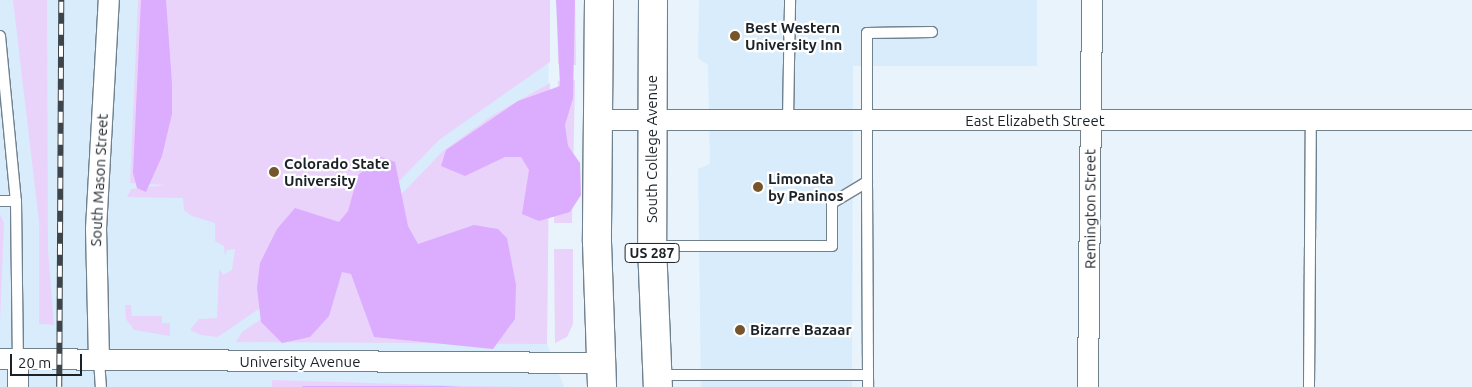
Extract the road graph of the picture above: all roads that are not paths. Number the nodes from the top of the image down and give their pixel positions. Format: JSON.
{"nodes":[{"id":1,"x":109,"y":0,"type":"edge"},
{"id":2,"x":599,"y":0,"type":"edge"},
{"id":3,"x":653,"y":0,"type":"edge"},
{"id":4,"x":790,"y":0,"type":"edge"},
{"id":5,"x":1092,"y":0,"type":"edge"},
{"id":6,"x":932,"y":32,"type":"dead end"},
{"id":7,"x":0,"y":36,"type":"edge"},
{"id":8,"x":651,"y":119,"type":"junction"},
{"id":9,"x":597,"y":120,"type":"junction"},
{"id":10,"x":788,"y":120,"type":"junction"},
{"id":11,"x":867,"y":120,"type":"junction"},
{"id":12,"x":1472,"y":120,"type":"edge"},
{"id":13,"x":1311,"y":121,"type":"junction"},
{"id":14,"x":1091,"y":122,"type":"junction"},
{"id":15,"x":867,"y":182,"type":"junction"},
{"id":16,"x":0,"y":201,"type":"edge"},
{"id":17,"x":16,"y":201,"type":"junction"},
{"id":18,"x":652,"y":246,"type":"junction"},
{"id":19,"x":9,"y":359,"type":"edge"},
{"id":20,"x":99,"y":360,"type":"junction"},
{"id":21,"x":601,"y":375,"type":"edge"},
{"id":22,"x":868,"y":375,"type":"junction"},
{"id":23,"x":658,"y":381,"type":"edge"},
{"id":24,"x":18,"y":387,"type":"edge"},
{"id":25,"x":101,"y":387,"type":"edge"},
{"id":26,"x":868,"y":387,"type":"edge"},
{"id":27,"x":1088,"y":387,"type":"edge"},
{"id":28,"x":1309,"y":387,"type":"edge"}],
"edges":[{"from":1,"to":20,"type":"street","name":"South Mason Street"},
{"from":2,"to":9,"type":"highway"},
{"from":3,"to":8,"type":"highway","name":"South College Avenue","number":"US 287"},
{"from":4,"to":10,"type":"lane"},
{"from":5,"to":14,"type":"street","name":"Remington Street"},
{"from":6,"to":11,"type":"lane"},
{"from":7,"to":17,"type":"lane"},
{"from":8,"to":9,"type":"street","name":"East Elizabeth Street"},
{"from":8,"to":10,"type":"street","name":"East Elizabeth Street"},
{"from":8,"to":18,"type":"highway","name":"South College Avenue","number":"US 287"},
{"from":9,"to":21,"type":"highway"},
{"from":10,"to":11,"type":"street","name":"East Elizabeth Street"},
{"from":11,"to":14,"type":"street","name":"East Elizabeth Street"},
{"from":11,"to":15,"type":"lane"},
{"from":12,"to":13,"type":"street","name":"East Elizabeth Street"},
{"from":13,"to":14,"type":"street","name":"East Elizabeth Street"},
{"from":13,"to":28,"type":"lane"},
{"from":14,"to":27,"type":"street","name":"Remington Street"},
{"from":15,"to":18,"type":"lane"},
{"from":15,"to":22,"type":"lane"},
{"from":16,"to":17,"type":"lane"},
{"from":17,"to":19,"type":"lane"},
{"from":18,"to":23,"type":"highway","name":"South College Avenue","number":"US 287"},
{"from":19,"to":20,"type":"street","name":"University Avenue"},
{"from":19,"to":24,"type":"street"},
{"from":20,"to":21,"type":"street","name":"University Avenue"},
{"from":20,"to":25,"type":"lane"},
{"from":22,"to":23,"type":"lane"},
{"from":22,"to":26,"type":"lane"}]}
